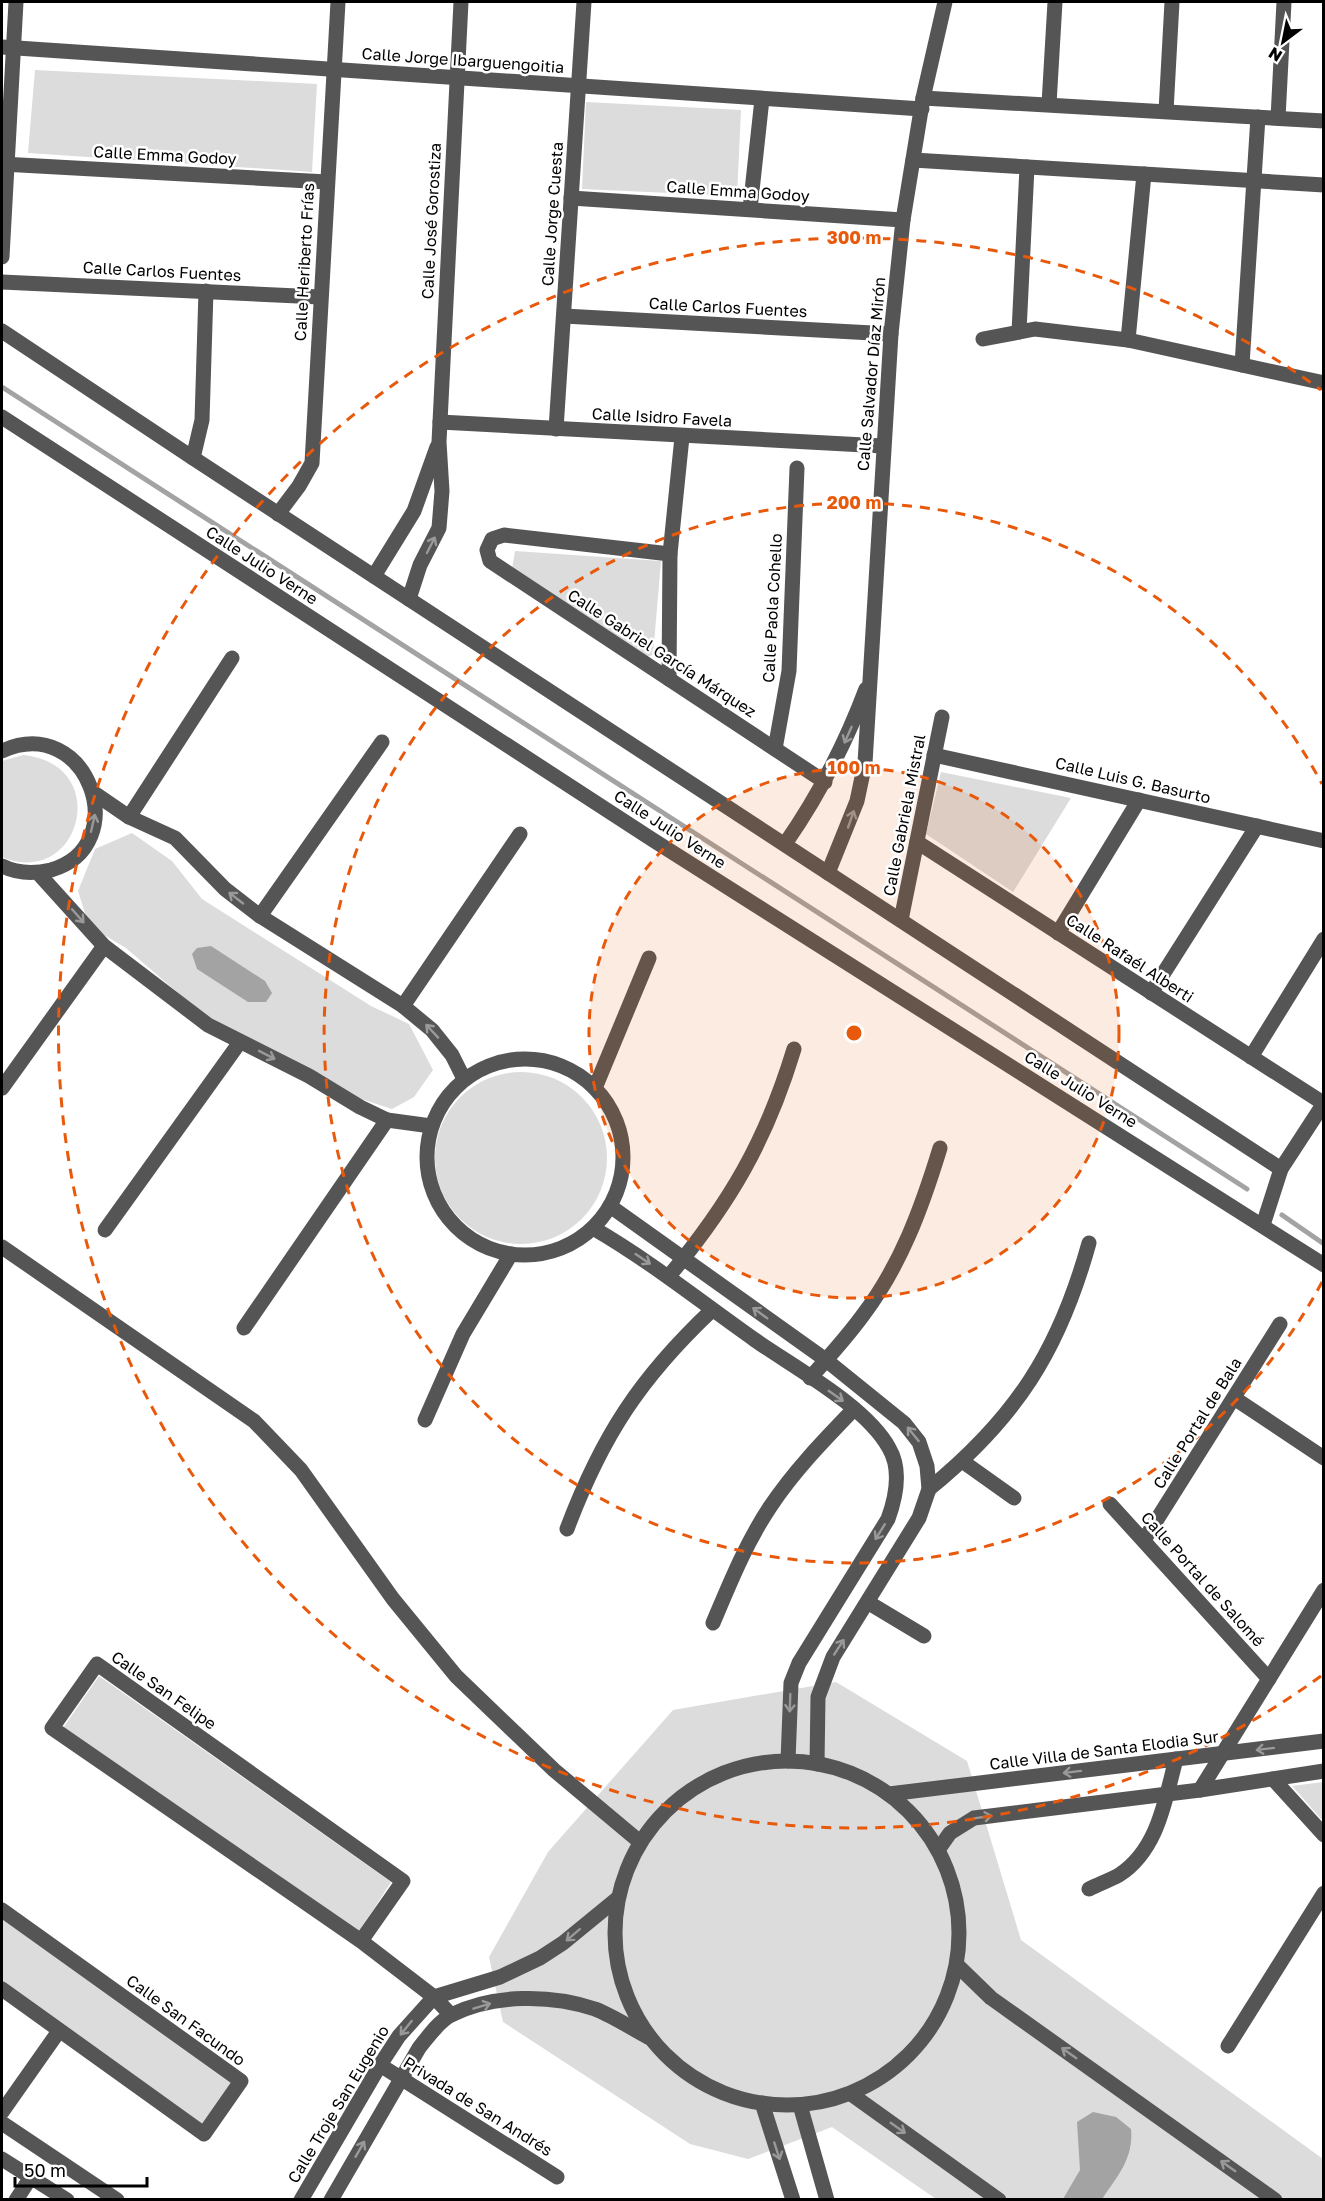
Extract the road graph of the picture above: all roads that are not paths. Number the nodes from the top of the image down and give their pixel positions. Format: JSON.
{"nodes":[{"id":1,"x":16,"y":2,"type":"edge"},
{"id":2,"x":338,"y":2,"type":"edge"},
{"id":3,"x":461,"y":2,"type":"edge"},
{"id":4,"x":584,"y":2,"type":"edge"},
{"id":5,"x":945,"y":2,"type":"edge"},
{"id":6,"x":1055,"y":2,"type":"edge"},
{"id":7,"x":1172,"y":2,"type":"edge"},
{"id":8,"x":1284,"y":2,"type":"edge"},
{"id":9,"x":8,"y":48,"type":"edge"},
{"id":10,"x":334,"y":70,"type":"junction"},
{"id":11,"x":456,"y":78,"type":"junction"},
{"id":12,"x":578,"y":86,"type":"junction"},
{"id":13,"x":762,"y":99,"type":"junction"},
{"id":14,"x":922,"y":104,"type":"junction"},
{"id":15,"x":1049,"y":104,"type":"junction"},
{"id":16,"x":1166,"y":111,"type":"junction"},
{"id":17,"x":1258,"y":117,"type":"junction"},
{"id":18,"x":1278,"y":118,"type":"junction"},
{"id":19,"x":1323,"y":121,"type":"edge"},
{"id":20,"x":913,"y":160,"type":"junction"},
{"id":21,"x":4,"y":164,"type":"edge"},
{"id":22,"x":1027,"y":167,"type":"junction"},
{"id":23,"x":1144,"y":174,"type":"junction"},
{"id":24,"x":327,"y":182,"type":"junction"},
{"id":25,"x":1256,"y":182,"type":"junction"},
{"id":26,"x":1323,"y":185,"type":"edge"},
{"id":27,"x":571,"y":198,"type":"junction"},
{"id":28,"x":750,"y":209,"type":"junction"},
{"id":29,"x":903,"y":220,"type":"junction"},
{"id":30,"x":2,"y":257,"type":"edge"},
{"id":31,"x":2,"y":282,"type":"edge"},
{"id":32,"x":206,"y":291,"type":"junction"},
{"id":33,"x":320,"y":297,"type":"junction"},
{"id":34,"x":564,"y":316,"type":"junction"},
{"id":35,"x":2,"y":331,"type":"edge"},
{"id":36,"x":1019,"y":332,"type":"junction"},
{"id":37,"x":891,"y":334,"type":"junction"},
{"id":38,"x":983,"y":339,"type":"dead end"},
{"id":39,"x":1128,"y":340,"type":"junction"},
{"id":40,"x":1242,"y":365,"type":"junction"},
{"id":41,"x":1323,"y":383,"type":"edge"},
{"id":42,"x":2,"y":417,"type":"edge"},
{"id":43,"x":440,"y":422,"type":"junction"},
{"id":44,"x":556,"y":429,"type":"junction"},
{"id":45,"x":682,"y":437,"type":"junction"},
{"id":46,"x":439,"y":442,"type":"junction"},
{"id":47,"x":883,"y":446,"type":"junction"},
{"id":48,"x":193,"y":459,"type":"junction"},
{"id":49,"x":797,"y":468,"type":"dead end"},
{"id":50,"x":278,"y":514,"type":"junction"},
{"id":51,"x":670,"y":554,"type":"junction"},
{"id":52,"x":374,"y":576,"type":"junction"},
{"id":53,"x":409,"y":599,"type":"junction"},
{"id":54,"x":232,"y":657,"type":"dead end"},
{"id":55,"x":669,"y":679,"type":"junction"},
{"id":56,"x":869,"y":681,"type":"junction"},
{"id":57,"x":942,"y":717,"type":"dead end"},
{"id":58,"x":382,"y":742,"type":"dead end"},
{"id":59,"x":775,"y":749,"type":"junction"},
{"id":60,"x":2,"y":751,"type":"edge"},
{"id":61,"x":934,"y":755,"type":"junction"},
{"id":62,"x":825,"y":782,"type":"junction"},
{"id":63,"x":94,"y":793,"type":"junction"},
{"id":64,"x":1139,"y":800,"type":"junction"},
{"id":65,"x":129,"y":817,"type":"junction"},
{"id":66,"x":1257,"y":826,"type":"junction"},
{"id":67,"x":520,"y":834,"type":"dead end"},
{"id":68,"x":1323,"y":841,"type":"edge"},
{"id":69,"x":917,"y":842,"type":"junction"},
{"id":70,"x":785,"y":844,"type":"junction"},
{"id":71,"x":2,"y":866,"type":"edge"},
{"id":72,"x":38,"y":873,"type":"junction"},
{"id":73,"x":828,"y":873,"type":"junction"},
{"id":74,"x":260,"y":916,"type":"junction"},
{"id":75,"x":901,"y":920,"type":"junction"},
{"id":76,"x":1058,"y":933,"type":"junction"},
{"id":77,"x":1323,"y":939,"type":"edge"},
{"id":78,"x":104,"y":946,"type":"junction"},
{"id":79,"x":649,"y":958,"type":"dead end"},
{"id":80,"x":1151,"y":993,"type":"junction"},
{"id":81,"x":403,"y":1006,"type":"junction"},
{"id":82,"x":240,"y":1042,"type":"junction"},
{"id":83,"x":794,"y":1049,"type":"dead end"},
{"id":84,"x":1251,"y":1057,"type":"junction"},
{"id":85,"x":464,"y":1079,"type":"junction"},
{"id":86,"x":2,"y":1088,"type":"edge"},
{"id":87,"x":595,"y":1088,"type":"junction"},
{"id":88,"x":1323,"y":1103,"type":"edge"},
{"id":89,"x":387,"y":1120,"type":"junction"},
{"id":90,"x":432,"y":1126,"type":"junction"},
{"id":91,"x":940,"y":1148,"type":"dead end"},
{"id":92,"x":1281,"y":1169,"type":"junction"},
{"id":93,"x":610,"y":1206,"type":"junction"},
{"id":94,"x":1263,"y":1226,"type":"junction"},
{"id":95,"x":593,"y":1228,"type":"junction"},
{"id":96,"x":105,"y":1230,"type":"dead end"},
{"id":97,"x":1089,"y":1243,"type":"dead end"},
{"id":98,"x":2,"y":1247,"type":"edge"},
{"id":99,"x":511,"y":1254,"type":"junction"},
{"id":100,"x":685,"y":1258,"type":"junction"},
{"id":101,"x":1323,"y":1265,"type":"edge"},
{"id":102,"x":669,"y":1276,"type":"junction"},
{"id":103,"x":712,"y":1310,"type":"junction"},
{"id":104,"x":1280,"y":1324,"type":"dead end"},
{"id":105,"x":244,"y":1328,"type":"dead end"},
{"id":106,"x":826,"y":1360,"type":"junction"},
{"id":107,"x":810,"y":1378,"type":"junction"},
{"id":108,"x":1234,"y":1398,"type":"junction"},
{"id":109,"x":854,"y":1409,"type":"junction"},
{"id":110,"x":425,"y":1420,"type":"dead end"},
{"id":111,"x":1323,"y":1458,"type":"edge"},
{"id":112,"x":962,"y":1461,"type":"junction"},
{"id":113,"x":929,"y":1489,"type":"junction"},
{"id":114,"x":1014,"y":1498,"type":"dead end"},
{"id":115,"x":1110,"y":1504,"type":"dead end"},
{"id":116,"x":567,"y":1529,"type":"dead end"},
{"id":117,"x":1144,"y":1540,"type":"junction"},
{"id":118,"x":1323,"y":1590,"type":"edge"},
{"id":119,"x":869,"y":1603,"type":"junction"},
{"id":120,"x":713,"y":1623,"type":"dead end"},
{"id":121,"x":924,"y":1636,"type":"dead end"},
{"id":122,"x":1269,"y":1678,"type":"junction"},
{"id":123,"x":1323,"y":1741,"type":"edge"},
{"id":124,"x":1222,"y":1754,"type":"junction"},
{"id":125,"x":1176,"y":1759,"type":"junction"},
{"id":126,"x":788,"y":1761,"type":"junction"},
{"id":127,"x":817,"y":1764,"type":"junction"},
{"id":128,"x":1323,"y":1771,"type":"edge"},
{"id":129,"x":1273,"y":1779,"type":"junction"},
{"id":130,"x":1200,"y":1790,"type":"junction"},
{"id":131,"x":889,"y":1794,"type":"junction"},
{"id":132,"x":1167,"y":1794,"type":"junction"},
{"id":133,"x":1323,"y":1835,"type":"edge"},
{"id":134,"x":640,"y":1842,"type":"junction"},
{"id":135,"x":938,"y":1850,"type":"junction"},
{"id":136,"x":1089,"y":1889,"type":"dead end"},
{"id":137,"x":1323,"y":1893,"type":"edge"},
{"id":138,"x":618,"y":1898,"type":"junction"},
{"id":139,"x":2,"y":1910,"type":"edge"},
{"id":140,"x":361,"y":1941,"type":"junction"},
{"id":141,"x":958,"y":1966,"type":"junction"},
{"id":142,"x":500,"y":1977,"type":"junction"},
{"id":143,"x":2,"y":1989,"type":"edge"},
{"id":144,"x":434,"y":1997,"type":"junction"},
{"id":145,"x":506,"y":1998,"type":"junction"},
{"id":146,"x":451,"y":2015,"type":"junction"},
{"id":147,"x":60,"y":2031,"type":"junction"},
{"id":148,"x":651,"y":2038,"type":"junction"},
{"id":149,"x":1228,"y":2046,"type":"dead end"},
{"id":150,"x":380,"y":2066,"type":"junction"},
{"id":151,"x":401,"y":2078,"type":"junction"},
{"id":152,"x":851,"y":2094,"type":"junction"},
{"id":153,"x":762,"y":2103,"type":"junction"},
{"id":154,"x":800,"y":2105,"type":"junction"},
{"id":155,"x":2,"y":2112,"type":"edge"},
{"id":156,"x":2,"y":2123,"type":"edge"},
{"id":157,"x":2,"y":2159,"type":"edge"},
{"id":158,"x":31,"y":2177,"type":"junction"},
{"id":159,"x":557,"y":2177,"type":"dead end"},
{"id":160,"x":16,"y":2199,"type":"edge"},
{"id":161,"x":67,"y":2199,"type":"edge"},
{"id":162,"x":117,"y":2199,"type":"edge"},
{"id":163,"x":301,"y":2199,"type":"edge"},
{"id":164,"x":331,"y":2199,"type":"edge"},
{"id":165,"x":793,"y":2199,"type":"edge"},
{"id":166,"x":827,"y":2199,"type":"edge"},
{"id":167,"x":999,"y":2199,"type":"edge"},
{"id":168,"x":1275,"y":2199,"type":"edge"}],
"edges":[{"from":1,"to":9,"type":"street"},
{"from":2,"to":10,"type":"street","name":"Calle Heriberto Frías"},
{"from":3,"to":11,"type":"street","name":"Calle José Gorostiza"},
{"from":4,"to":12,"type":"street","name":"Calle Jorge Cuesta"},
{"from":5,"to":14,"type":"street","name":"Calle Salvador Díaz Mirón"},
{"from":6,"to":15,"type":"street"},
{"from":7,"to":16,"type":"street"},
{"from":8,"to":18,"type":"street"},
{"from":9,"to":10,"type":"street","name":"Calle Jorge Ibarguengoitia"},
{"from":9,"to":21,"type":"street"},
{"from":10,"to":11,"type":"street","name":"Calle Jorge Ibarguengoitia"},
{"from":10,"to":24,"type":"street","name":"Calle Heriberto Frías"},
{"from":11,"to":12,"type":"street","name":"Calle Jorge Ibarguengoitia"},
{"from":11,"to":43,"type":"street","name":"Calle José Gorostiza"},
{"from":12,"to":13,"type":"street","name":"Calle Jorge Ibarguengoitia"},
{"from":12,"to":27,"type":"street","name":"Calle Jorge Cuesta"},
{"from":13,"to":14,"type":"street","name":"Calle Jorge Ibarguengoitia"},
{"from":13,"to":28,"type":"street"},
{"from":14,"to":15,"type":"street","name":"Calle Jorge Ibarguengoitia"},
{"from":14,"to":20,"type":"street","name":"Calle Salvador Díaz Mirón"},
{"from":15,"to":16,"type":"street","name":"Calle Jorge Ibarguengoitia"},
{"from":16,"to":17,"type":"street","name":"Calle Jorge Ibarguengoitia"},
{"from":17,"to":18,"type":"street","name":"Calle Jorge Ibarguengoitia"},
{"from":17,"to":25,"type":"street"},
{"from":18,"to":19,"type":"street","name":"Calle Jorge Ibarguengoitia"},
{"from":20,"to":22,"type":"street"},
{"from":20,"to":29,"type":"street","name":"Calle Salvador Díaz Mirón"},
{"from":21,"to":24,"type":"street","name":"Calle Emma Godoy"},
{"from":21,"to":30,"type":"street"},
{"from":22,"to":23,"type":"street"},
{"from":22,"to":36,"type":"street"},
{"from":23,"to":25,"type":"street"},
{"from":23,"to":39,"type":"street"},
{"from":24,"to":33,"type":"street","name":"Calle Heriberto Frías"},
{"from":25,"to":26,"type":"street"},
{"from":25,"to":40,"type":"street"},
{"from":27,"to":28,"type":"street","name":"Calle Emma Godoy"},
{"from":27,"to":34,"type":"street","name":"Calle Jorge Cuesta"},
{"from":28,"to":29,"type":"street","name":"Calle Emma Godoy"},
{"from":29,"to":37,"type":"street","name":"Calle Salvador Díaz Mirón"},
{"from":31,"to":32,"type":"street","name":"Calle Carlos Fuentes"},
{"from":32,"to":33,"type":"street","name":"Calle Carlos Fuentes"},
{"from":32,"to":48,"type":"street"},
{"from":33,"to":50,"type":"street","name":"Calle Heriberto Frías"},
{"from":34,"to":37,"type":"street","name":"Calle Carlos Fuentes"},
{"from":34,"to":44,"type":"street","name":"Calle Jorge Cuesta"},
{"from":35,"to":48,"type":"street"},
{"from":36,"to":38,"type":"street"},
{"from":36,"to":39,"type":"street"},
{"from":37,"to":47,"type":"street","name":"Calle Salvador Díaz Mirón"},
{"from":39,"to":40,"type":"street"},
{"from":40,"to":41,"type":"street"},
{"from":42,"to":94,"type":"street","name":"Calle Julio Verne"},
{"from":43,"to":44,"type":"street","name":"Calle Isidro Favela"},
{"from":43,"to":46,"type":"street","name":"Calle José Gorostiza"},
{"from":44,"to":45,"type":"street","name":"Calle Isidro Favela"},
{"from":45,"to":47,"type":"street","name":"Calle Isidro Favela"},
{"from":45,"to":51,"type":"street"},
{"from":46,"to":52,"type":"street","name":"Calle José Gorostiza"},
{"from":53,"to":46,"type":"street","name":"Calle José Gorostiza","one_way":true},
{"from":47,"to":56,"type":"street","name":"Calle Salvador Díaz Mirón"},
{"from":48,"to":50,"type":"street"},
{"from":49,"to":59,"type":"street","name":"Calle Paola Cohello"},
{"from":50,"to":52,"type":"street"},
{"from":51,"to":55,"type":"street"},
{"from":51,"to":55,"type":"street","name":"Calle Gabriel García Márquez"},
{"from":52,"to":53,"type":"street"},
{"from":53,"to":70,"type":"street"},
{"from":54,"to":65,"type":"street"},
{"from":55,"to":59,"type":"street","name":"Calle Gabriel García Márquez"},
{"from":56,"to":62,"type":"street","name":"Calle Salvador Díaz Mirón","one_way":true},
{"from":73,"to":56,"type":"street","name":"Calle Salvador Díaz Mirón","one_way":true},
{"from":57,"to":61,"type":"street","name":"Calle Gabriela Mistral"},
{"from":58,"to":74,"type":"street"},
{"from":59,"to":62,"type":"street","name":"Calle Gabriel García Márquez"},
{"from":60,"to":63,"type":"street"},
{"from":61,"to":64,"type":"street","name":"Calle Luis G. Basurto"},
{"from":61,"to":69,"type":"street","name":"Calle Gabriela Mistral"},
{"from":62,"to":70,"type":"street","name":"Calle Salvador Díaz Mirón"},
{"from":63,"to":65,"type":"street"},
{"from":72,"to":63,"type":"street","one_way":true},
{"from":64,"to":66,"type":"street","name":"Calle Luis G. Basurto"},
{"from":64,"to":76,"type":"street"},
{"from":74,"to":65,"type":"street","one_way":true},
{"from":66,"to":68,"type":"street","name":"Calle Luis G. Basurto"},
{"from":66,"to":80,"type":"street"},
{"from":67,"to":81,"type":"street"},
{"from":69,"to":75,"type":"street","name":"Calle Gabriela Mistral"},
{"from":69,"to":76,"type":"street","name":"Calle Rafaél Alberti"},
{"from":70,"to":73,"type":"street"},
{"from":71,"to":72,"type":"street"},
{"from":72,"to":78,"type":"street","one_way":true},
{"from":73,"to":75,"type":"street"},
{"from":74,"to":81,"type":"street"},
{"from":75,"to":92,"type":"street"},
{"from":76,"to":80,"type":"street","name":"Calle Rafaél Alberti"},
{"from":77,"to":84,"type":"street"},
{"from":78,"to":82,"type":"street"},
{"from":78,"to":86,"type":"street"},
{"from":79,"to":87,"type":"street"},
{"from":80,"to":84,"type":"street","name":"Calle Rafaél Alberti"},
{"from":85,"to":81,"type":"street","one_way":true},
{"from":82,"to":89,"type":"street","one_way":true},
{"from":82,"to":96,"type":"street"},
{"from":83,"to":100,"type":"street"},
{"from":84,"to":88,"type":"street","name":"Calle Rafaél Alberti"},
{"from":85,"to":87,"type":"street"},
{"from":85,"to":90,"type":"street"},
{"from":87,"to":93,"type":"street"},
{"from":88,"to":92,"type":"street"},
{"from":89,"to":90,"type":"street"},
{"from":89,"to":105,"type":"street"},
{"from":90,"to":99,"type":"street"},
{"from":91,"to":106,"type":"street"},
{"from":92,"to":94,"type":"street"},
{"from":93,"to":95,"type":"street"},
{"from":93,"to":100,"type":"street"},
{"from":94,"to":101,"type":"street","name":"Calle Julio Verne"},
{"from":95,"to":99,"type":"street"},
{"from":95,"to":102,"type":"street","one_way":true},
{"from":97,"to":112,"type":"street"},
{"from":98,"to":134,"type":"street"},
{"from":99,"to":110,"type":"street"},
{"from":100,"to":102,"type":"street"},
{"from":106,"to":100,"type":"street","one_way":true},
{"from":102,"to":103,"type":"street"},
{"from":103,"to":107,"type":"street"},
{"from":103,"to":116,"type":"street"},
{"from":104,"to":108,"type":"street","name":"Calle Portal de Bala"},
{"from":106,"to":107,"type":"street"},
{"from":113,"to":106,"type":"street","one_way":true},
{"from":107,"to":109,"type":"street","one_way":true},
{"from":108,"to":111,"type":"street"},
{"from":108,"to":117,"type":"street","name":"Calle Portal de Bala"},
{"from":109,"to":120,"type":"street"},
{"from":109,"to":126,"type":"street","one_way":true},
{"from":112,"to":113,"type":"street"},
{"from":112,"to":114,"type":"street"},
{"from":113,"to":119,"type":"street"},
{"from":115,"to":117,"type":"street","name":"Calle Portal de Salomé"},
{"from":117,"to":122,"type":"street","name":"Calle Portal de Salomé"},
{"from":118,"to":122,"type":"street"},
{"from":119,"to":121,"type":"street"},
{"from":127,"to":119,"type":"street","one_way":true},
{"from":122,"to":124,"type":"street"},
{"from":123,"to":124,"type":"street","name":"Calle Villa de Santa Elodia Sur","one_way":true},
{"from":124,"to":125,"type":"street","name":"Calle Villa de Santa Elodia Sur"},
{"from":124,"to":130,"type":"street"},
{"from":125,"to":131,"type":"street","name":"Calle Villa de Santa Elodia Sur","one_way":true},
{"from":125,"to":132,"type":"street"},
{"from":126,"to":127,"type":"street"},
{"from":126,"to":134,"type":"street"},
{"from":127,"to":131,"type":"street"},
{"from":128,"to":129,"type":"street"},
{"from":129,"to":130,"type":"street"},
{"from":129,"to":133,"type":"street"},
{"from":130,"to":132,"type":"street"},
{"from":131,"to":135,"type":"street"},
{"from":135,"to":132,"type":"street","one_way":true},
{"from":132,"to":136,"type":"street"},
{"from":134,"to":138,"type":"street"},
{"from":135,"to":141,"type":"street"},
{"from":137,"to":149,"type":"street"},
{"from":138,"to":142,"type":"street","one_way":true},
{"from":138,"to":148,"type":"street"},
{"from":139,"to":147,"type":"street","name":"Calle San Facundo"},
{"from":140,"to":140,"type":"street","name":"Calle San Felipe"},
{"from":140,"to":144,"type":"street","name":"Calle San Felipe"},
{"from":141,"to":152,"type":"street"},
{"from":168,"to":141,"type":"street","one_way":true},
{"from":142,"to":144,"type":"street"},
{"from":142,"to":145,"type":"street"},
{"from":143,"to":147,"type":"street","name":"Calle San Facundo"},
{"from":144,"to":146,"type":"street","name":"Calle San Felipe"},
{"from":144,"to":150,"type":"street","name":"Calle Troje San Eugenio","one_way":true},
{"from":146,"to":145,"type":"street","one_way":true},
{"from":145,"to":148,"type":"street"},
{"from":146,"to":151,"type":"street"},
{"from":147,"to":155,"type":"street"},
{"from":148,"to":153,"type":"street"},
{"from":150,"to":151,"type":"street","name":"Privada de San Andrés"},
{"from":150,"to":163,"type":"street","name":"Calle Troje San Eugenio"},
{"from":151,"to":159,"type":"street","name":"Privada de San Andrés"},
{"from":164,"to":151,"type":"street","one_way":true},
{"from":152,"to":154,"type":"street"},
{"from":152,"to":167,"type":"street","one_way":true},
{"from":153,"to":154,"type":"street"},
{"from":153,"to":165,"type":"street","one_way":true},
{"from":154,"to":166,"type":"street"},
{"from":156,"to":162,"type":"street"},
{"from":157,"to":158,"type":"street"},
{"from":158,"to":160,"type":"street"},
{"from":158,"to":161,"type":"street"}]}
